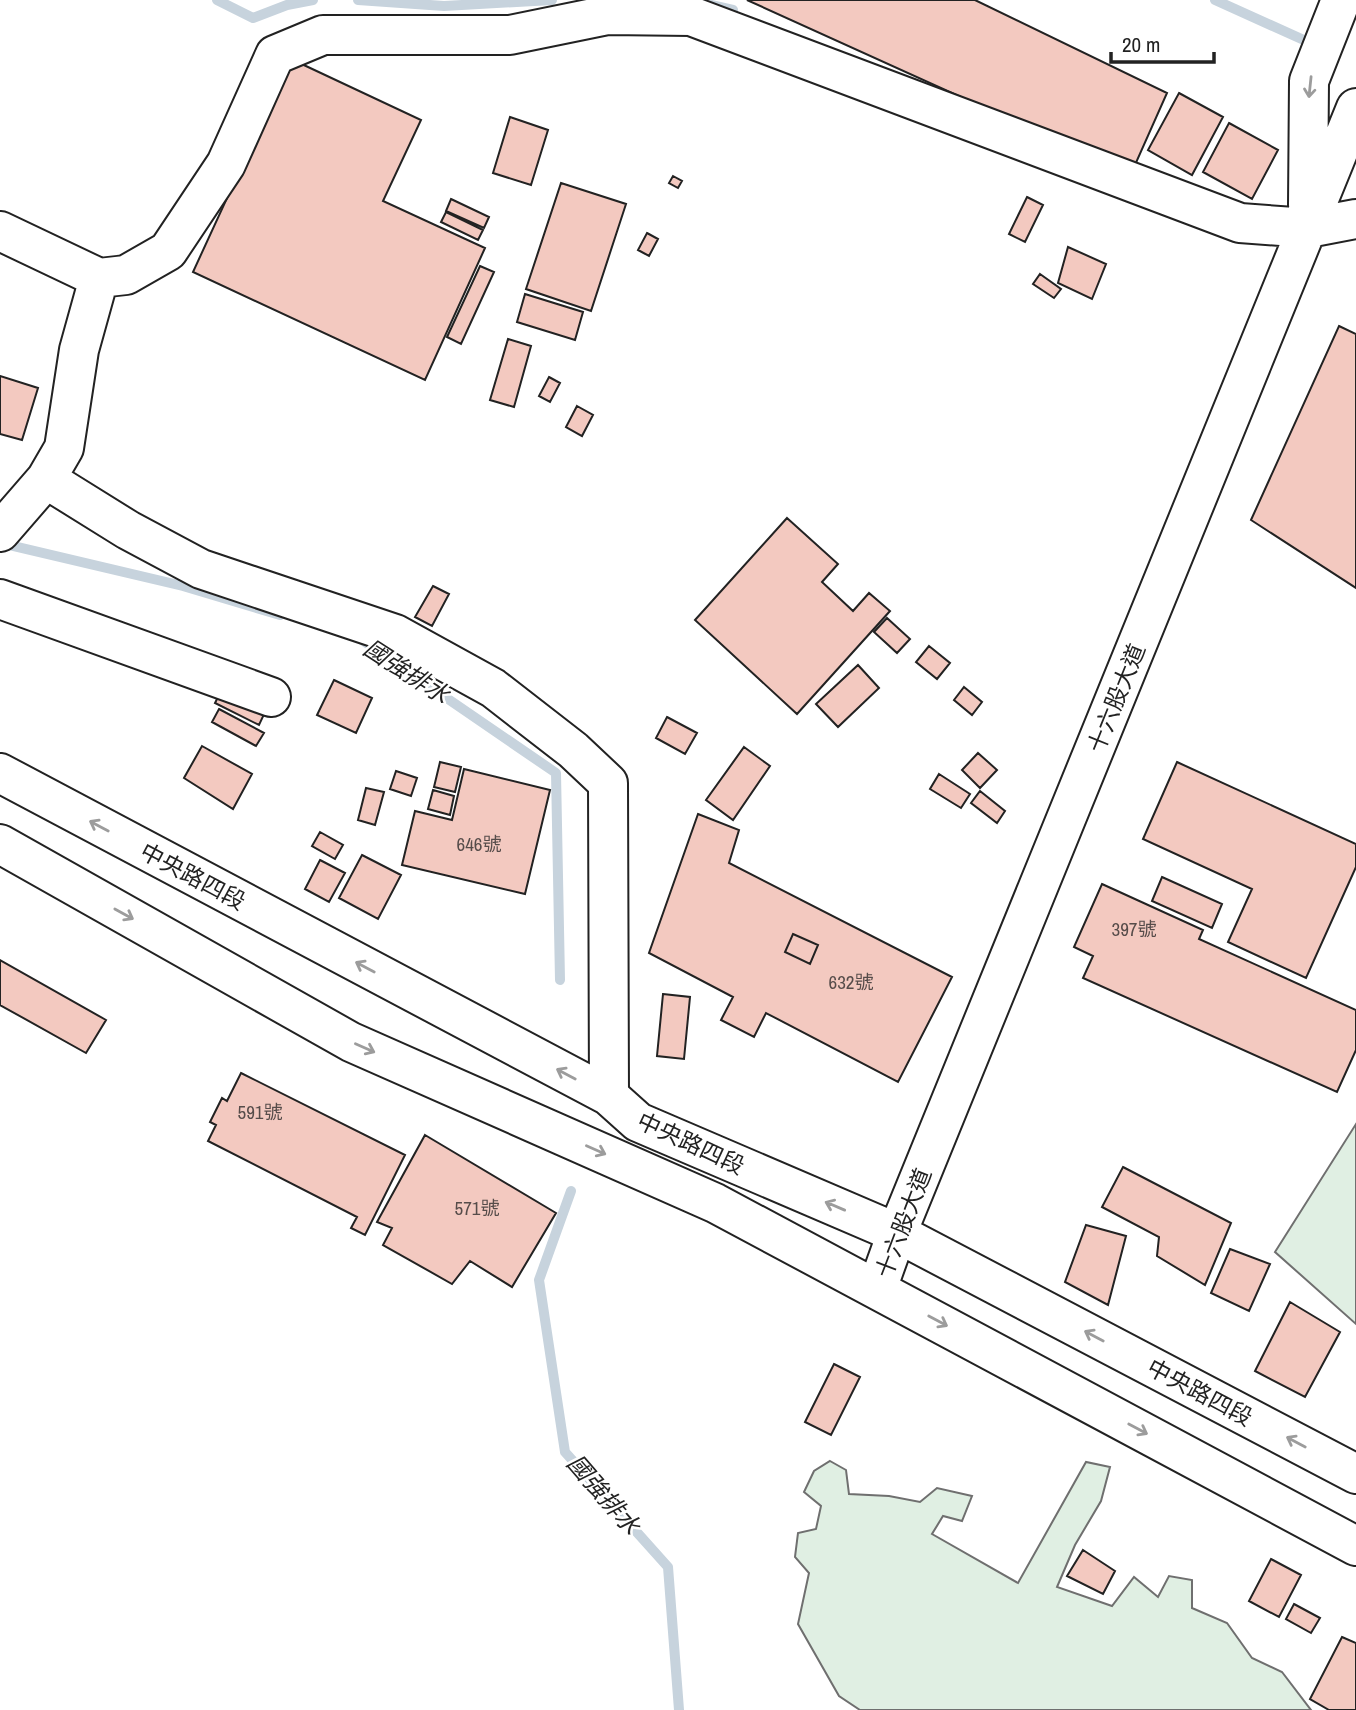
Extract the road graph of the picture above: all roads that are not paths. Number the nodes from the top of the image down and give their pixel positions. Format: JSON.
{"nodes":[{"id":1,"x":1341,"y":0,"type":"edge"},
{"id":2,"x":1356,"y":108,"type":"edge"},
{"id":3,"x":1356,"y":176,"type":"edge"},
{"id":4,"x":1356,"y":219,"type":"edge"},
{"id":5,"x":1308,"y":228,"type":"junction"},
{"id":6,"x":0,"y":231,"type":"edge"},
{"id":7,"x":100,"y":278,"type":"junction"},
{"id":8,"x":36,"y":492,"type":"junction"},
{"id":9,"x":0,"y":532,"type":"edge"},
{"id":10,"x":0,"y":599,"type":"edge"},
{"id":11,"x":271,"y":697,"type":"dead end"},
{"id":12,"x":0,"y":774,"type":"edge"},
{"id":13,"x":0,"y":844,"type":"edge"},
{"id":14,"x":609,"y":1096,"type":"junction"},
{"id":15,"x":897,"y":1233,"type":"junction"},
{"id":16,"x":877,"y":1289,"type":"junction"},
{"id":17,"x":1356,"y":1474,"type":"edge"},
{"id":18,"x":1356,"y":1546,"type":"edge"}],
"edges":[{"from":1,"to":5,"type":"street","one_way":true},
{"from":2,"to":5,"type":"street","name":"十六股大道"},
{"from":3,"to":5,"type":"street"},
{"from":4,"to":5,"type":"street"},
{"from":5,"to":7,"type":"street"},
{"from":5,"to":15,"type":"street","name":"十六股大道"},
{"from":6,"to":7,"type":"street"},
{"from":7,"to":8,"type":"street"},
{"from":8,"to":9,"type":"street"},
{"from":8,"to":14,"type":"street"},
{"from":10,"to":11,"type":"street"},
{"from":14,"to":12,"type":"street","name":"中央路四段","one_way":true},
{"from":13,"to":16,"type":"street","name":"中央路四段","one_way":true},
{"from":15,"to":14,"type":"street","name":"中央路四段","one_way":true},
{"from":15,"to":16,"type":"street","name":"十六股大道"},
{"from":17,"to":15,"type":"street","name":"中央路四段","one_way":true},
{"from":16,"to":18,"type":"street","name":"中央路四段","one_way":true}]}
